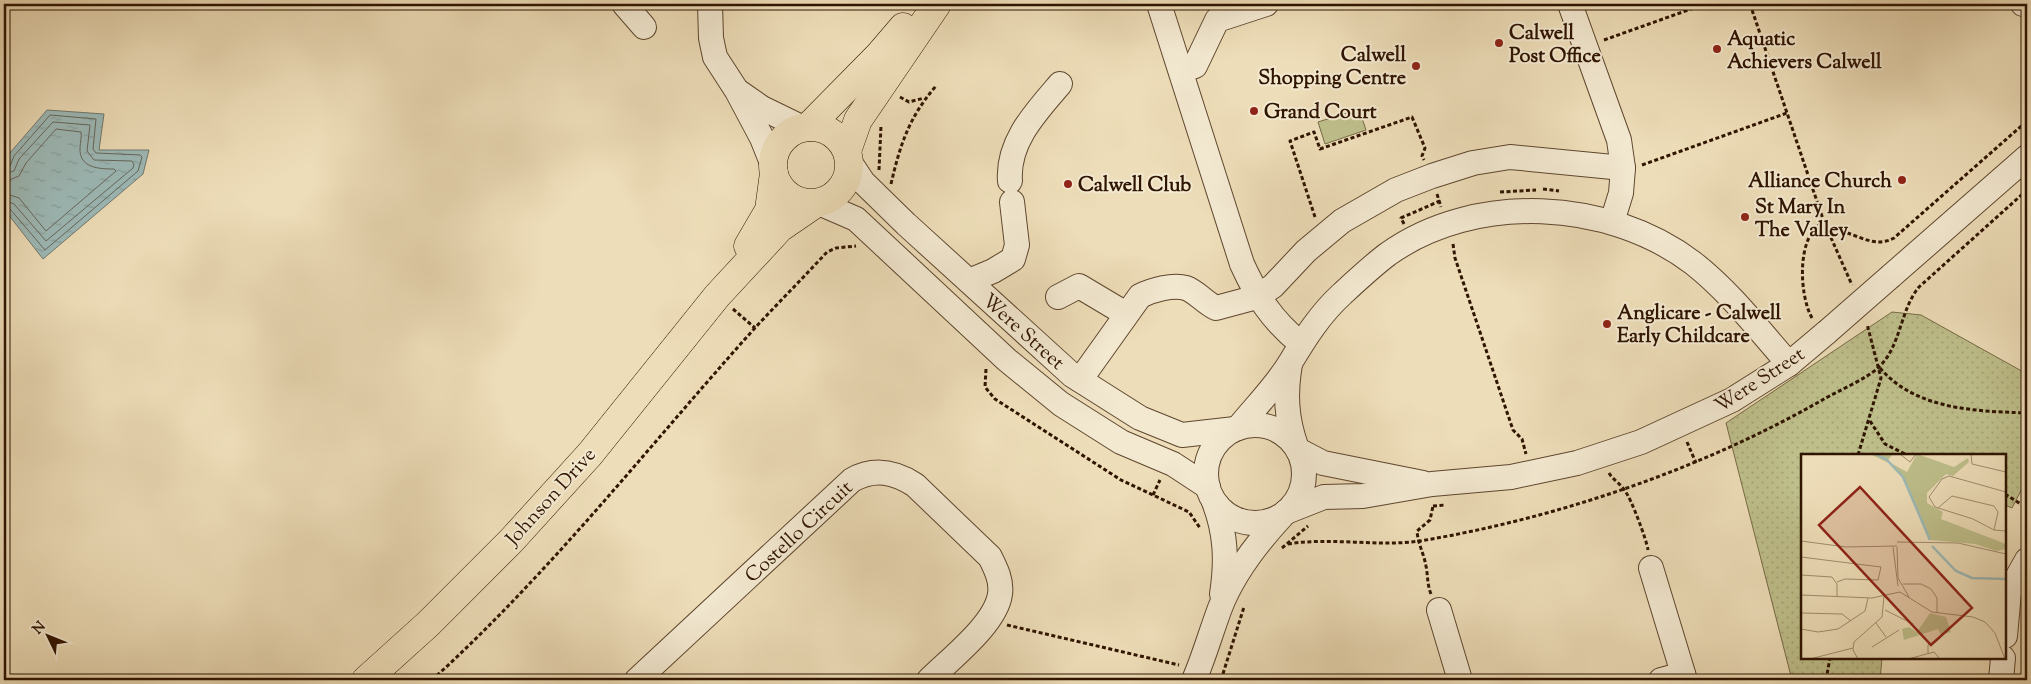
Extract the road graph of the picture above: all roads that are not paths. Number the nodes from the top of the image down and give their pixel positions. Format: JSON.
{"nodes":[{"id":1,"x":624,"y":4,"type":"edge"},
{"id":2,"x":710,"y":4,"type":"edge"},
{"id":3,"x":922,"y":4,"type":"edge"},
{"id":4,"x":936,"y":4,"type":"edge"},
{"id":5,"x":1159,"y":4,"type":"edge"},
{"id":6,"x":1266,"y":4,"type":"edge"},
{"id":7,"x":1570,"y":4,"type":"edge"},
{"id":8,"x":2023,"y":4,"type":"edge"},
{"id":9,"x":2027,"y":5,"type":"edge"},
{"id":10,"x":644,"y":27,"type":"dead end"},
{"id":11,"x":1181,"y":70,"type":"junction"},
{"id":12,"x":1060,"y":84,"type":"dead end"},
{"id":13,"x":737,"y":91,"type":"junction"},
{"id":14,"x":806,"y":128,"type":"junction"},
{"id":15,"x":848,"y":156,"type":"junction"},
{"id":16,"x":2027,"y":157,"type":"edge"},
{"id":17,"x":1631,"y":168,"type":"junction"},
{"id":18,"x":774,"y":170,"type":"junction"},
{"id":19,"x":817,"y":203,"type":"junction"},
{"id":20,"x":1612,"y":222,"type":"junction"},
{"id":21,"x":969,"y":281,"type":"junction"},
{"id":22,"x":1058,"y":297,"type":"dead end"},
{"id":23,"x":1257,"y":297,"type":"junction"},
{"id":24,"x":725,"y":302,"type":"junction"},
{"id":25,"x":1126,"y":314,"type":"junction"},
{"id":26,"x":1300,"y":343,"type":"junction"},
{"id":27,"x":1290,"y":364,"type":"junction"},
{"id":28,"x":1789,"y":364,"type":"junction"},
{"id":29,"x":1080,"y":380,"type":"junction"},
{"id":30,"x":1236,"y":428,"type":"junction"},
{"id":31,"x":1297,"y":448,"type":"junction"},
{"id":32,"x":1211,"y":494,"type":"junction"},
{"id":33,"x":1432,"y":495,"type":"junction"},
{"id":34,"x":1285,"y":513,"type":"junction"},
{"id":35,"x":2027,"y":560,"type":"edge"},
{"id":36,"x":1651,"y":568,"type":"road end"},
{"id":37,"x":1220,"y":608,"type":"junction"},
{"id":38,"x":1439,"y":610,"type":"road end"},
{"id":39,"x":2006,"y":625,"type":"edge"},
{"id":40,"x":2003,"y":659,"type":"edge"},
{"id":41,"x":1188,"y":673,"type":"edge"},
{"id":42,"x":1676,"y":678,"type":"edge"},
{"id":43,"x":366,"y":680,"type":"edge"},
{"id":44,"x":637,"y":680,"type":"edge"},
{"id":45,"x":929,"y":680,"type":"edge"},
{"id":46,"x":1460,"y":680,"type":"edge"},
{"id":47,"x":2001,"y":680,"type":"edge"}],
"edges":[{"from":1,"to":10,"type":"street"},
{"from":2,"to":13,"type":"street"},
{"from":3,"to":14,"type":"main road"},
{"from":4,"to":15,"type":"main road"},
{"from":5,"to":11,"type":"street"},
{"from":6,"to":11,"type":"street"},
{"from":7,"to":17,"type":"street"},
{"from":8,"to":9,"type":"street"},
{"from":11,"to":23,"type":"street"},
{"from":12,"to":21,"type":"street"},
{"from":13,"to":14,"type":"street"},
{"from":13,"to":18,"type":"street"},
{"from":14,"to":15,"type":"main road"},
{"from":14,"to":18,"type":"main road"},
{"from":15,"to":19,"type":"main road"},
{"from":15,"to":21,"type":"street","name":"Were Street"},
{"from":16,"to":28,"type":"street","name":"Were Street","bridge":true},
{"from":17,"to":20,"type":"street"},
{"from":17,"to":23,"type":"street"},
{"from":18,"to":19,"type":"main road"},
{"from":18,"to":24,"type":"main road","name":"Johnson Drive"},
{"from":19,"to":24,"type":"main road","name":"Johnson Drive"},
{"from":19,"to":32,"type":"street","name":"Were Street"},
{"from":20,"to":26,"type":"street"},
{"from":20,"to":28,"type":"street"},
{"from":21,"to":29,"type":"street","name":"Were Street"},
{"from":22,"to":25,"type":"street"},
{"from":23,"to":25,"type":"street"},
{"from":23,"to":26,"type":"street"},
{"from":24,"to":43,"type":"main road","name":"Johnson Drive"},
{"from":25,"to":29,"type":"street"},
{"from":26,"to":27,"type":"street"},
{"from":27,"to":30,"type":"street"},
{"from":27,"to":31,"type":"street"},
{"from":28,"to":33,"type":"street","name":"Were Street"},
{"from":29,"to":30,"type":"street","name":"Were Street"},
{"from":30,"to":31,"type":"street"},
{"from":30,"to":32,"type":"street"},
{"from":31,"to":33,"type":"street","name":"Were Street"},
{"from":31,"to":34,"type":"street"},
{"from":32,"to":34,"type":"street"},
{"from":32,"to":37,"type":"street"},
{"from":33,"to":34,"type":"street","name":"Were Street"},
{"from":34,"to":37,"type":"street"},
{"from":35,"to":39,"type":"street"},
{"from":36,"to":42,"type":"street"},
{"from":37,"to":41,"type":"street"},
{"from":38,"to":46,"type":"street"},
{"from":40,"to":47,"type":"street"},
{"from":44,"to":45,"type":"street","name":"Costello Circuit"}]}
